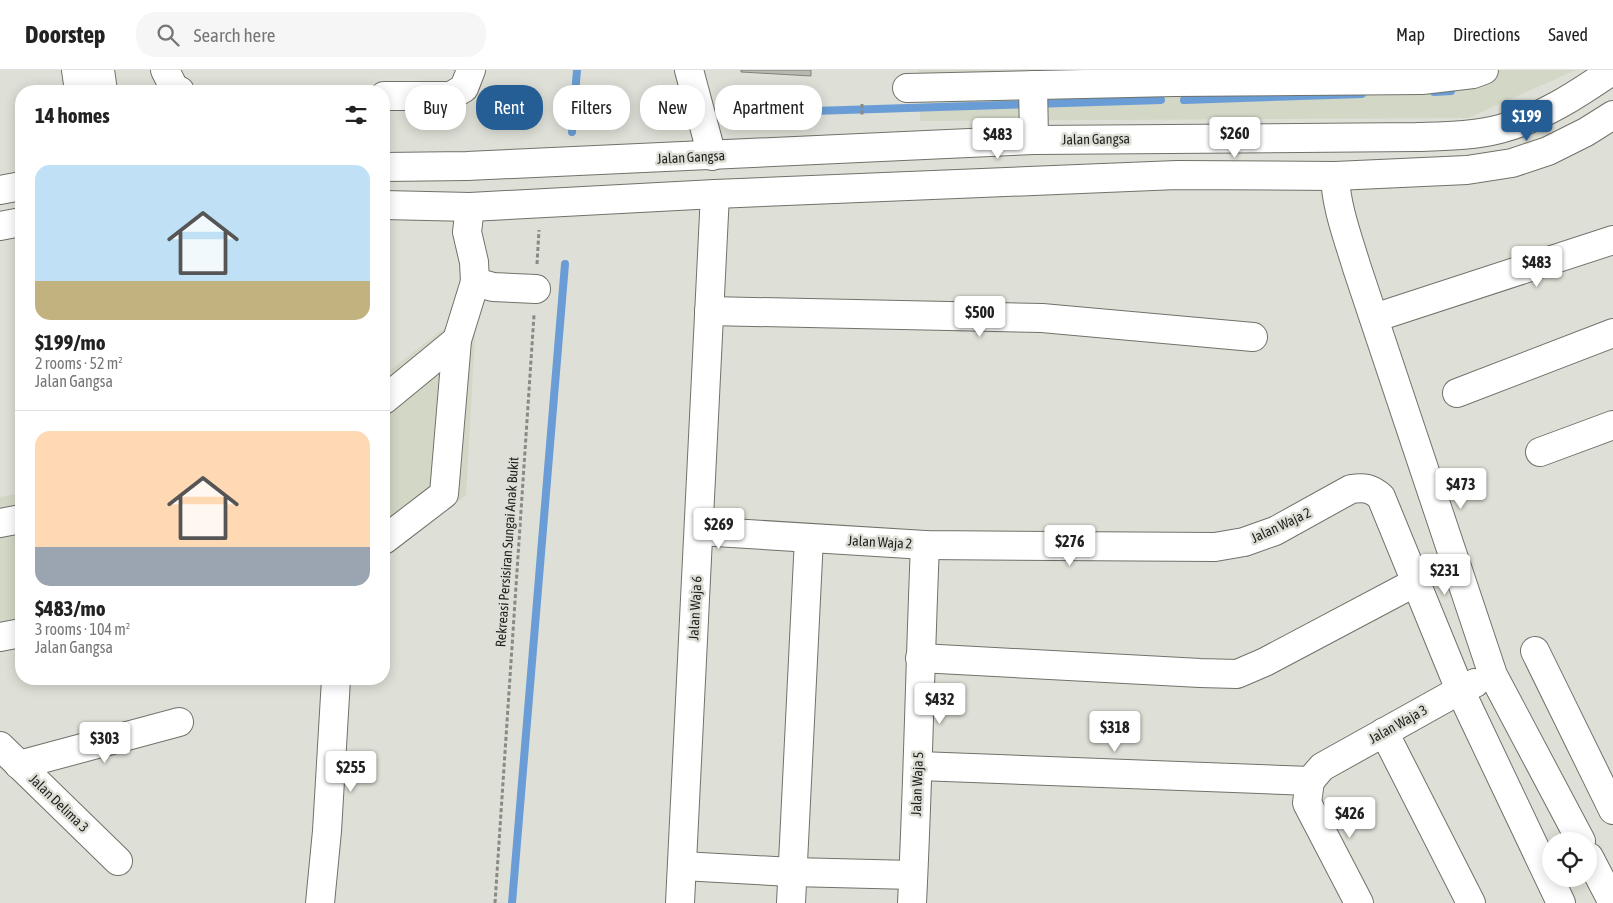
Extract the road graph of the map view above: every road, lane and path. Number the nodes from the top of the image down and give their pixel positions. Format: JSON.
{"nodes":[{"id":1,"x":76,"y":70,"type":"edge"},
{"id":2,"x":100,"y":70,"type":"edge"},
{"id":3,"x":164,"y":70,"type":"edge"},
{"id":4,"x":689,"y":70,"type":"edge"},
{"id":5,"x":1484,"y":70,"type":"edge"},
{"id":6,"x":1613,"y":70,"type":"edge"},
{"id":7,"x":471,"y":71,"type":"edge"},
{"id":8,"x":78,"y":85,"type":"edge"},
{"id":9,"x":102,"y":85,"type":"edge"},
{"id":10,"x":172,"y":85,"type":"edge"},
{"id":11,"x":908,"y":88,"type":"dead end"},
{"id":12,"x":1033,"y":92,"type":"junction"},
{"id":13,"x":390,"y":96,"type":"edge"},
{"id":14,"x":862,"y":104,"type":"dead end"},
{"id":15,"x":1613,"y":115,"type":"edge"},
{"id":16,"x":862,"y":117,"type":"dead end"},
{"id":17,"x":1034,"y":135,"type":"junction"},
{"id":18,"x":712,"y":156,"type":"junction"},
{"id":19,"x":390,"y":167,"type":"edge"},
{"id":20,"x":1335,"y":176,"type":"junction"},
{"id":21,"x":15,"y":187,"type":"edge"},
{"id":22,"x":0,"y":190,"type":"edge"},
{"id":23,"x":715,"y":194,"type":"junction"},
{"id":24,"x":541,"y":203,"type":"junction"},
{"id":25,"x":390,"y":205,"type":"edge"},
{"id":26,"x":470,"y":207,"type":"junction"},
{"id":27,"x":15,"y":223,"type":"edge"},
{"id":28,"x":0,"y":226,"type":"edge"},
{"id":29,"x":1613,"y":240,"type":"edge"},
{"id":30,"x":475,"y":282,"type":"junction"},
{"id":31,"x":536,"y":289,"type":"junction"},
{"id":32,"x":709,"y":311,"type":"junction"},
{"id":33,"x":1374,"y":318,"type":"junction"},
{"id":34,"x":1613,"y":333,"type":"edge"},
{"id":35,"x":1253,"y":336,"type":"dead end"},
{"id":36,"x":457,"y":340,"type":"junction"},
{"id":37,"x":1457,"y":393,"type":"dead end"},
{"id":38,"x":390,"y":395,"type":"edge"},
{"id":39,"x":1613,"y":425,"type":"edge"},
{"id":40,"x":1540,"y":452,"type":"dead end"},
{"id":41,"x":15,"y":520,"type":"edge"},
{"id":42,"x":0,"y":523,"type":"edge"},
{"id":43,"x":699,"y":532,"type":"junction"},
{"id":44,"x":390,"y":535,"type":"edge"},
{"id":45,"x":809,"y":538,"type":"junction"},
{"id":46,"x":925,"y":545,"type":"junction"},
{"id":47,"x":1416,"y":582,"type":"junction"},
{"id":48,"x":15,"y":634,"type":"edge"},
{"id":49,"x":0,"y":637,"type":"edge"},
{"id":50,"x":1535,"y":651,"type":"dead end"},
{"id":51,"x":920,"y":658,"type":"junction"},
{"id":52,"x":1493,"y":675,"type":"junction"},
{"id":53,"x":336,"y":685,"type":"edge"},
{"id":54,"x":1460,"y":690,"type":"junction"},
{"id":55,"x":179,"y":722,"type":"dead end"},
{"id":56,"x":1384,"y":732,"type":"junction"},
{"id":57,"x":0,"y":746,"type":"edge"},
{"id":58,"x":20,"y":764,"type":"junction"},
{"id":59,"x":918,"y":766,"type":"junction"},
{"id":60,"x":1310,"y":782,"type":"junction"},
{"id":61,"x":1613,"y":810,"type":"edge"},
{"id":62,"x":1576,"y":832,"type":"edge"},
{"id":63,"x":118,"y":861,"type":"dead end"},
{"id":64,"x":682,"y":866,"type":"junction"},
{"id":65,"x":1597,"y":869,"type":"edge"},
{"id":66,"x":792,"y":872,"type":"junction"},
{"id":67,"x":913,"y":875,"type":"junction"},
{"id":68,"x":1610,"y":889,"type":"edge"},
{"id":69,"x":320,"y":903,"type":"edge"},
{"id":70,"x":495,"y":903,"type":"edge"},
{"id":71,"x":680,"y":903,"type":"edge"},
{"id":72,"x":791,"y":903,"type":"edge"},
{"id":73,"x":912,"y":903,"type":"edge"},
{"id":74,"x":1359,"y":903,"type":"edge"},
{"id":75,"x":1471,"y":903,"type":"edge"},
{"id":76,"x":1562,"y":903,"type":"edge"}],
"edges":[{"from":1,"to":8,"type":"street"},
{"from":2,"to":9,"type":"street"},
{"from":3,"to":10,"type":"street"},
{"from":4,"to":18,"type":"street"},
{"from":5,"to":12,"type":"street"},
{"from":6,"to":17,"type":"street","name":"Jalan Gangsa"},
{"from":7,"to":13,"type":"street"},
{"from":11,"to":12,"type":"street"},
{"from":12,"to":17,"type":"street"},
{"from":14,"to":16,"type":"path"},
{"from":15,"to":20,"type":"street"},
{"from":17,"to":18,"type":"street","name":"Jalan Gangsa"},
{"from":18,"to":19,"type":"street","name":"Jalan Gangsa"},
{"from":20,"to":23,"type":"street"},
{"from":20,"to":33,"type":"street"},
{"from":21,"to":22,"type":"street"},
{"from":23,"to":24,"type":"street"},
{"from":23,"to":32,"type":"street","name":"Jalan Waja 6"},
{"from":24,"to":26,"type":"street"},
{"from":24,"to":31,"type":"path","name":"Rekreasi Persisiran Sungai Anak Bukit"},
{"from":25,"to":26,"type":"street"},
{"from":26,"to":30,"type":"street"},
{"from":27,"to":28,"type":"street"},
{"from":29,"to":33,"type":"street"},
{"from":30,"to":31,"type":"street"},
{"from":30,"to":36,"type":"street"},
{"from":31,"to":70,"type":"path","name":"Rekreasi Persisiran Sungai Anak Bukit"},
{"from":32,"to":35,"type":"street"},
{"from":32,"to":43,"type":"street","name":"Jalan Waja 6"},
{"from":33,"to":52,"type":"street"},
{"from":34,"to":37,"type":"street"},
{"from":36,"to":38,"type":"street"},
{"from":36,"to":44,"type":"street"},
{"from":39,"to":40,"type":"street"},
{"from":41,"to":42,"type":"street"},
{"from":43,"to":45,"type":"street","name":"Jalan Waja 2"},
{"from":43,"to":64,"type":"street","name":"Jalan Waja 6"},
{"from":45,"to":46,"type":"street","name":"Jalan Waja 2"},
{"from":45,"to":66,"type":"street"},
{"from":46,"to":47,"type":"street","name":"Jalan Waja 2"},
{"from":46,"to":51,"type":"street","name":"Jalan Waja 5"},
{"from":47,"to":51,"type":"street"},
{"from":47,"to":54,"type":"street","name":"Jalan Waja 2"},
{"from":48,"to":49,"type":"street"},
{"from":50,"to":61,"type":"street"},
{"from":51,"to":59,"type":"street","name":"Jalan Waja 5"},
{"from":52,"to":54,"type":"street","name":"Jalan Waja 3"},
{"from":52,"to":62,"type":"street"},
{"from":53,"to":69,"type":"street"},
{"from":54,"to":56,"type":"street","name":"Jalan Waja 3"},
{"from":54,"to":76,"type":"street","name":"Jalan Waja 2"},
{"from":55,"to":58,"type":"street"},
{"from":56,"to":60,"type":"street","name":"Jalan Waja 3"},
{"from":56,"to":75,"type":"street"},
{"from":57,"to":58,"type":"street","name":"Jalan Delima 3"},
{"from":58,"to":63,"type":"street","name":"Jalan Delima 3"},
{"from":59,"to":60,"type":"street"},
{"from":59,"to":67,"type":"street","name":"Jalan Waja 5"},
{"from":60,"to":74,"type":"street"},
{"from":64,"to":66,"type":"street"},
{"from":64,"to":71,"type":"street","name":"Jalan Waja 6"},
{"from":65,"to":68,"type":"street"},
{"from":66,"to":67,"type":"street"},
{"from":66,"to":72,"type":"street"},
{"from":67,"to":73,"type":"street","name":"Jalan Waja 5"}]}
